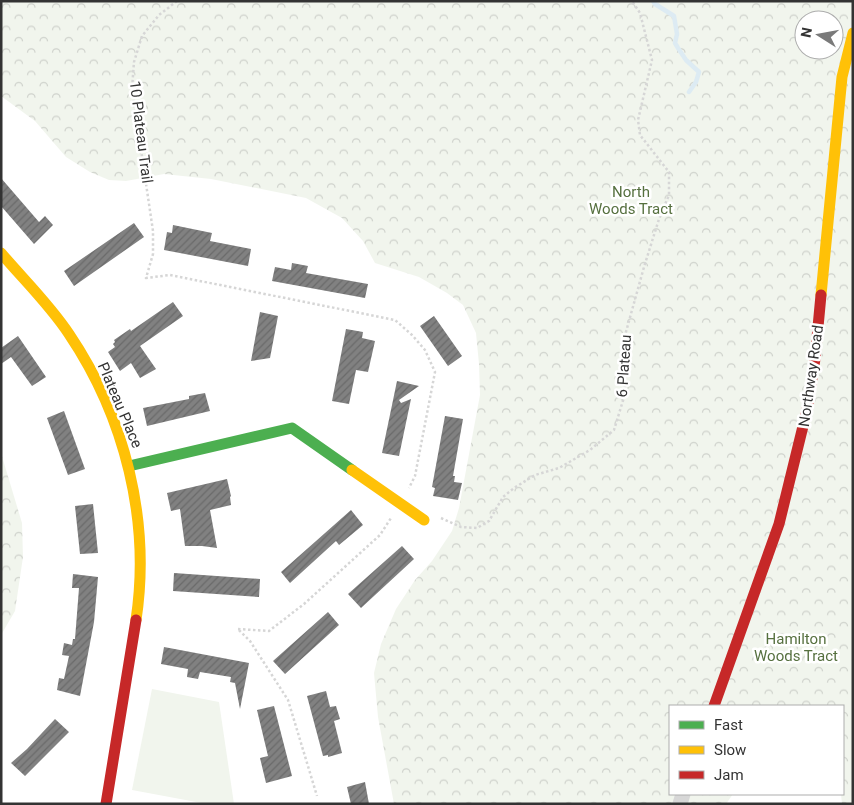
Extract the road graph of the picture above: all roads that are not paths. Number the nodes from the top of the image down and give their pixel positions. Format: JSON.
{"nodes":[{"id":1,"x":853,"y":33,"type":"edge"},
{"id":2,"x":1,"y":253,"type":"edge"},
{"id":3,"x":129,"y":466,"type":"junction"},
{"id":4,"x":424,"y":520,"type":"road end"},
{"id":5,"x":714,"y":705,"type":"edge"},
{"id":6,"x":106,"y":804,"type":"edge"}],
"edges":[{"from":1,"to":5,"type":"street","name":"Northway Road"},
{"from":2,"to":3,"type":"street","name":"Plateau Place"},
{"from":3,"to":4,"type":"street"},
{"from":3,"to":6,"type":"street","name":"Plateau Place"}]}
